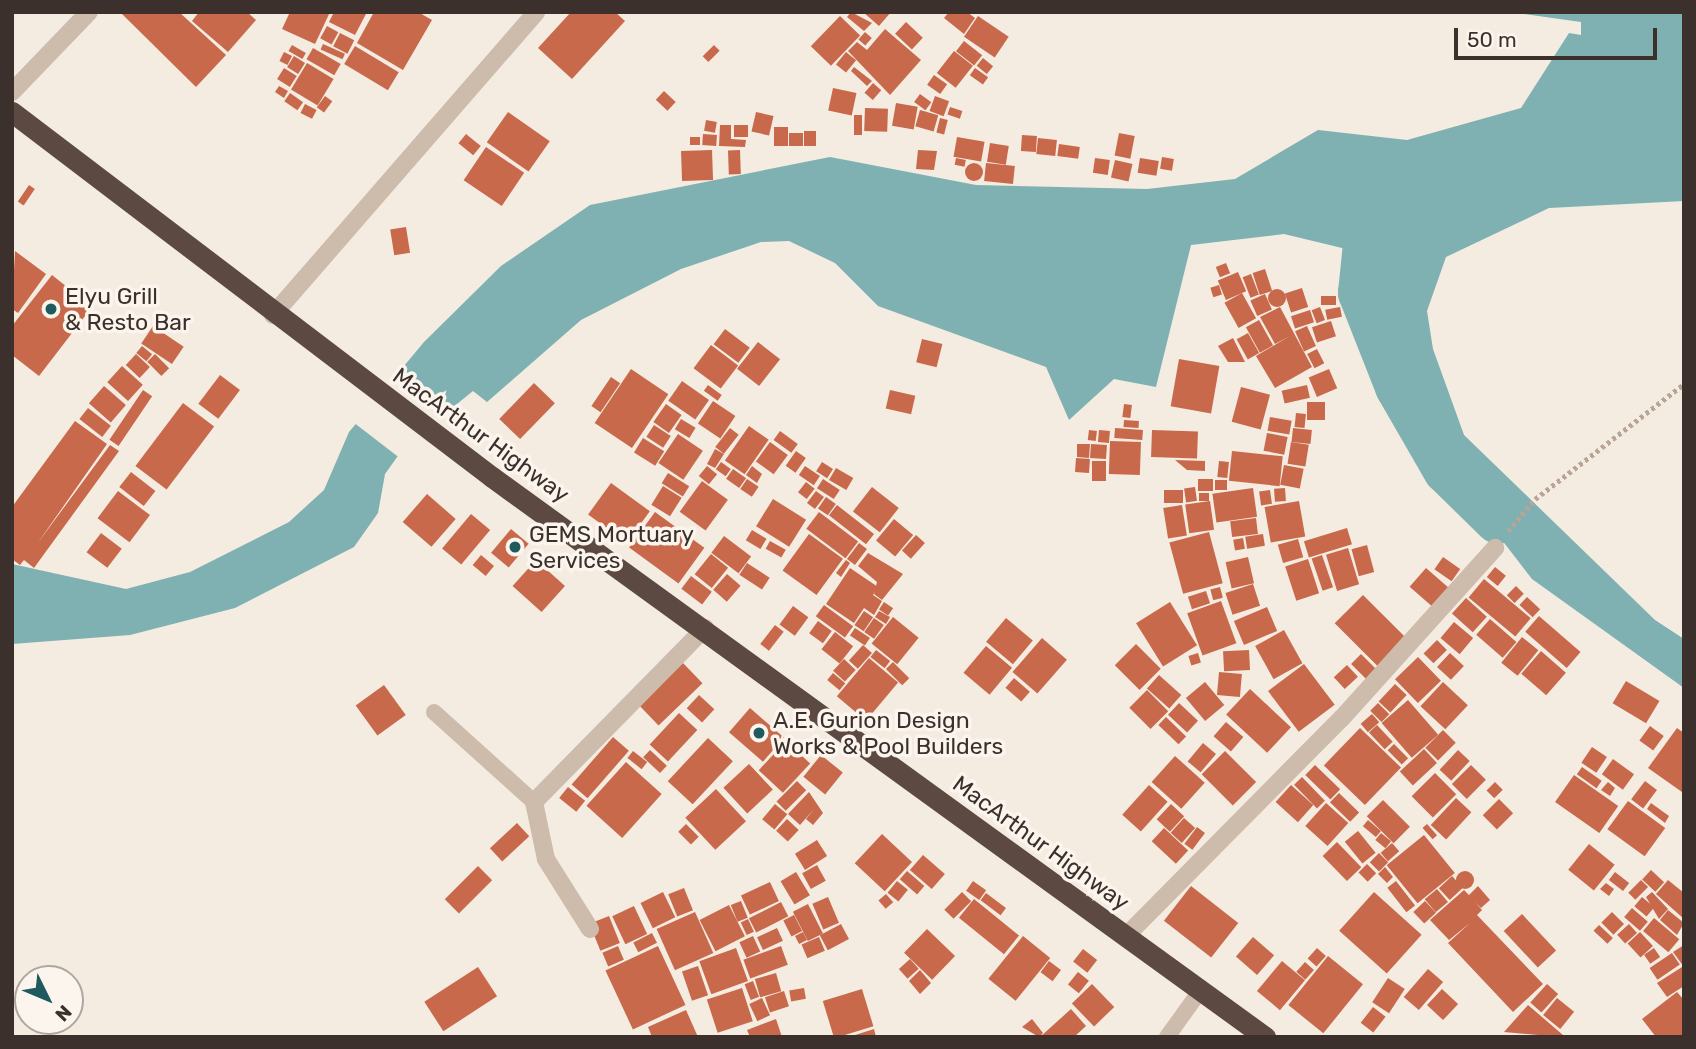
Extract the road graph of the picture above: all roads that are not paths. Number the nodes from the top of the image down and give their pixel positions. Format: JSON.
{"nodes":[{"id":1,"x":89,"y":12,"type":"edge"},
{"id":2,"x":536,"y":12,"type":"edge"},
{"id":3,"x":12,"y":92,"type":"edge"},
{"id":4,"x":12,"y":112,"type":"edge"},
{"id":5,"x":282,"y":321,"type":"junction"},
{"id":6,"x":1495,"y":548,"type":"road end"},
{"id":7,"x":705,"y":628,"type":"junction"},
{"id":8,"x":434,"y":712,"type":"dead end"},
{"id":9,"x":534,"y":802,"type":"junction"},
{"id":10,"x":590,"y":929,"type":"dead end"},
{"id":11,"x":1125,"y":937,"type":"junction"},
{"id":12,"x":1200,"y":991,"type":"junction"},
{"id":13,"x":1167,"y":1037,"type":"edge"},
{"id":14,"x":1265,"y":1037,"type":"edge"}],
"edges":[{"from":1,"to":3,"type":"street"},
{"from":2,"to":5,"type":"street"},
{"from":4,"to":5,"type":"highway","name":"MacArthur Highway"},
{"from":5,"to":7,"type":"highway","name":"MacArthur Highway"},
{"from":6,"to":11,"type":"street"},
{"from":7,"to":9,"type":"street"},
{"from":7,"to":11,"type":"highway","name":"MacArthur Highway"},
{"from":8,"to":9,"type":"lane"},
{"from":9,"to":10,"type":"street"},
{"from":11,"to":12,"type":"highway","name":"MacArthur Highway"},
{"from":12,"to":13,"type":"lane"},
{"from":12,"to":14,"type":"highway","name":"MacArthur Highway"}]}
